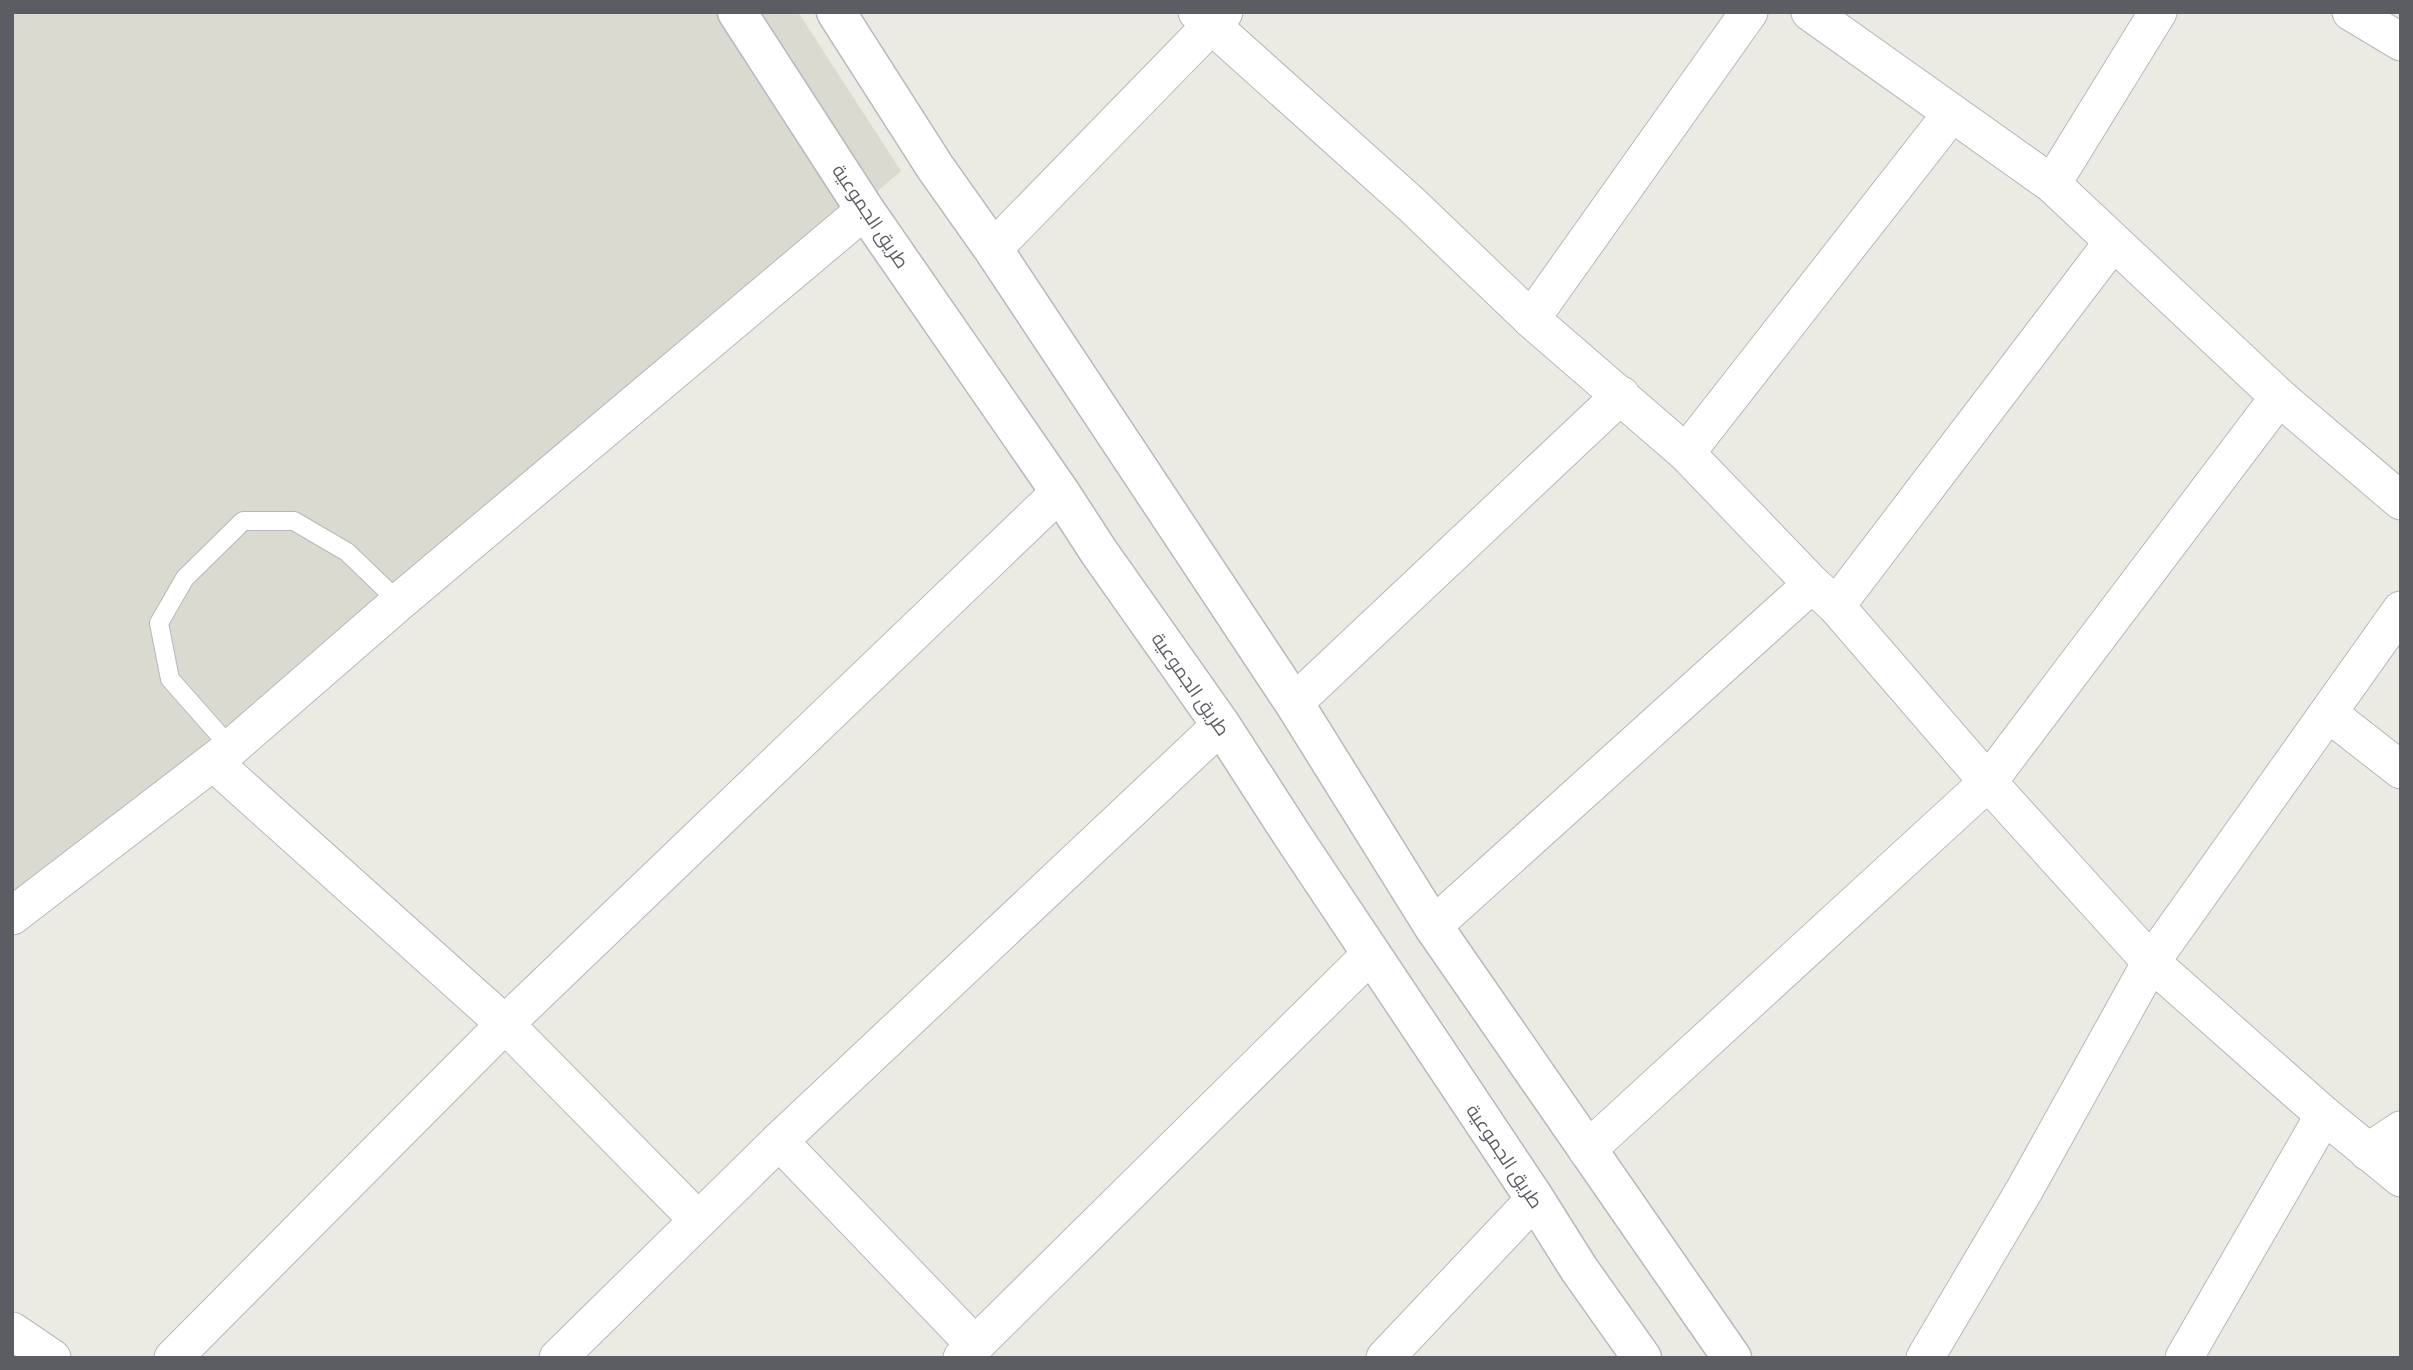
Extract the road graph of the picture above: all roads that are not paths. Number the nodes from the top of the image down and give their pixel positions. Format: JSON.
{"nodes":[{"id":1,"x":737,"y":12,"type":"edge"},
{"id":2,"x":836,"y":12,"type":"edge"},
{"id":3,"x":1749,"y":12,"type":"edge"},
{"id":4,"x":1810,"y":12,"type":"edge"},
{"id":5,"x":2158,"y":12,"type":"edge"},
{"id":6,"x":2351,"y":12,"type":"edge"},
{"id":7,"x":1211,"y":17,"type":"edge"},
{"id":8,"x":1850,"y":24,"type":"edge"},
{"id":9,"x":2401,"y":42,"type":"edge"},
{"id":10,"x":1952,"y":113,"type":"junction"},
{"id":11,"x":2052,"y":184,"type":"junction"},
{"id":12,"x":865,"y":210,"type":"junction"},
{"id":13,"x":2113,"y":242,"type":"junction"},
{"id":14,"x":993,"y":249,"type":"junction"},
{"id":15,"x":1531,"y":319,"type":"junction"},
{"id":16,"x":1621,"y":394,"type":"junction"},
{"id":17,"x":2278,"y":397,"type":"junction"},
{"id":18,"x":1686,"y":453,"type":"junction"},
{"id":19,"x":1060,"y":492,"type":"junction"},
{"id":20,"x":2401,"y":502,"type":"edge"},
{"id":21,"x":1824,"y":595,"type":"junction"},
{"id":22,"x":399,"y":602,"type":"junction"},
{"id":23,"x":2401,"y":610,"type":"edge"},
{"id":24,"x":1294,"y":703,"type":"junction"},
{"id":25,"x":2328,"y":713,"type":"junction"},
{"id":26,"x":1221,"y":725,"type":"junction"},
{"id":27,"x":222,"y":755,"type":"junction"},
{"id":28,"x":2401,"y":770,"type":"edge"},
{"id":29,"x":1988,"y":782,"type":"junction"},
{"id":30,"x":12,"y":916,"type":"edge"},
{"id":31,"x":1433,"y":926,"type":"junction"},
{"id":32,"x":1371,"y":954,"type":"junction"},
{"id":33,"x":2151,"y":962,"type":"junction"},
{"id":34,"x":505,"y":1024,"type":"junction"},
{"id":35,"x":2324,"y":1115,"type":"junction"},
{"id":36,"x":2401,"y":1130,"type":"edge"},
{"id":37,"x":779,"y":1141,"type":"junction"},
{"id":38,"x":1587,"y":1150,"type":"junction"},
{"id":39,"x":2368,"y":1152,"type":"junction"},
{"id":40,"x":2401,"y":1178,"type":"edge"},
{"id":41,"x":1535,"y":1199,"type":"junction"},
{"id":42,"x":698,"y":1220,"type":"junction"},
{"id":43,"x":12,"y":1331,"type":"edge"},
{"id":44,"x":968,"y":1351,"type":"edge"},
{"id":45,"x":52,"y":1358,"type":"edge"},
{"id":46,"x":173,"y":1358,"type":"edge"},
{"id":47,"x":558,"y":1358,"type":"edge"},
{"id":48,"x":1385,"y":1358,"type":"edge"},
{"id":49,"x":1642,"y":1358,"type":"edge"},
{"id":50,"x":1732,"y":1358,"type":"edge"},
{"id":51,"x":1925,"y":1358,"type":"edge"},
{"id":52,"x":2184,"y":1358,"type":"edge"}],
"edges":[{"from":1,"to":12,"type":"main road","name":"طريق الجموعية"},
{"from":2,"to":14,"type":"main road"},
{"from":3,"to":15,"type":"street"},
{"from":4,"to":8,"type":"street"},
{"from":5,"to":11,"type":"street"},
{"from":6,"to":9,"type":"street"},
{"from":7,"to":14,"type":"street"},
{"from":7,"to":15,"type":"street"},
{"from":8,"to":10,"type":"street"},
{"from":10,"to":11,"type":"street"},
{"from":10,"to":18,"type":"street"},
{"from":11,"to":13,"type":"street"},
{"from":12,"to":19,"type":"main road","name":"طريق الجموعية"},
{"from":12,"to":22,"type":"street"},
{"from":13,"to":17,"type":"street"},
{"from":13,"to":21,"type":"street"},
{"from":14,"to":24,"type":"main road"},
{"from":15,"to":16,"type":"street"},
{"from":16,"to":18,"type":"street"},
{"from":16,"to":24,"type":"street"},
{"from":17,"to":20,"type":"street"},
{"from":17,"to":29,"type":"street"},
{"from":18,"to":21,"type":"street"},
{"from":19,"to":26,"type":"main road","name":"طريق الجموعية"},
{"from":19,"to":34,"type":"street"},
{"from":21,"to":29,"type":"street"},
{"from":21,"to":31,"type":"street"},
{"from":22,"to":27,"type":"street"},
{"from":22,"to":27,"type":"lane"},
{"from":23,"to":25,"type":"street"},
{"from":24,"to":31,"type":"main road"},
{"from":25,"to":28,"type":"street"},
{"from":25,"to":33,"type":"street"},
{"from":26,"to":32,"type":"main road","name":"طريق الجموعية"},
{"from":26,"to":37,"type":"street"},
{"from":27,"to":30,"type":"street"},
{"from":27,"to":34,"type":"street"},
{"from":29,"to":33,"type":"street"},
{"from":29,"to":38,"type":"street"},
{"from":31,"to":38,"type":"main road"},
{"from":32,"to":41,"type":"main road","name":"طريق الجموعية"},
{"from":32,"to":44,"type":"street"},
{"from":33,"to":35,"type":"street"},
{"from":33,"to":51,"type":"street"},
{"from":34,"to":42,"type":"street"},
{"from":34,"to":46,"type":"street"},
{"from":35,"to":39,"type":"street"},
{"from":35,"to":52,"type":"street"},
{"from":36,"to":39,"type":"street"},
{"from":37,"to":42,"type":"street"},
{"from":37,"to":44,"type":"street"},
{"from":38,"to":50,"type":"main road"},
{"from":39,"to":40,"type":"street"},
{"from":41,"to":48,"type":"street"},
{"from":41,"to":49,"type":"main road","name":"طريق الجموعية"},
{"from":42,"to":47,"type":"street"},
{"from":43,"to":45,"type":"street"}]}
